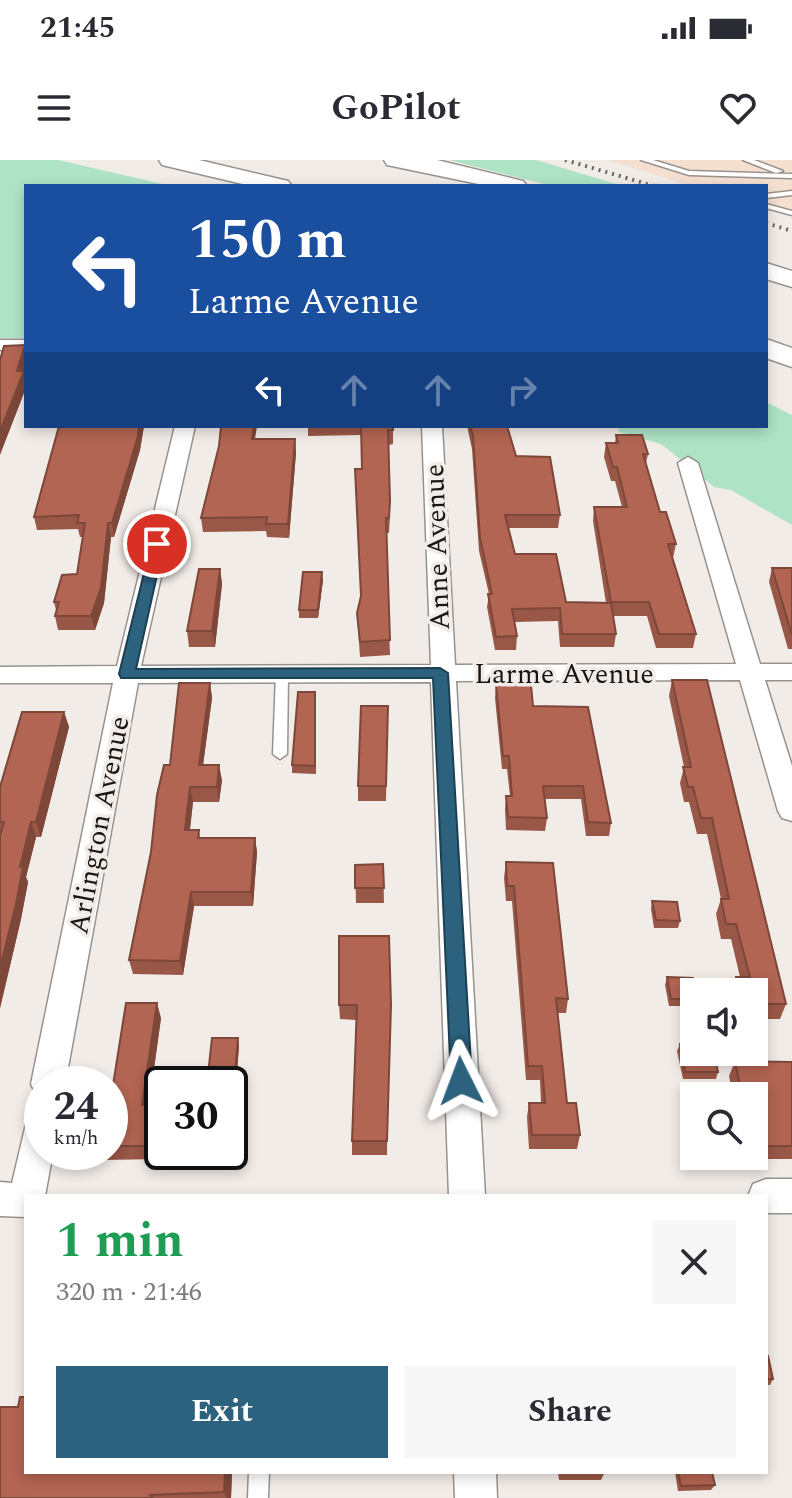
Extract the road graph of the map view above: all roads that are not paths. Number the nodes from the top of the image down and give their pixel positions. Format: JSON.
{"nodes":[{"id":1,"x":170,"y":160,"type":"edge"},
{"id":2,"x":395,"y":160,"type":"edge"},
{"id":3,"x":645,"y":160,"type":"edge"},
{"id":4,"x":747,"y":160,"type":"edge"},
{"id":5,"x":792,"y":176,"type":"edge"},
{"id":6,"x":247,"y":178,"type":"junction"},
{"id":7,"x":266,"y":184,"type":"edge"},
{"id":8,"x":272,"y":184,"type":"edge"},
{"id":9,"x":482,"y":184,"type":"edge"},
{"id":10,"x":507,"y":184,"type":"edge"},
{"id":11,"x":792,"y":193,"type":"edge"},
{"id":12,"x":768,"y":196,"type":"edge"},
{"id":13,"x":768,"y":207,"type":"edge"},
{"id":14,"x":792,"y":213,"type":"edge"},
{"id":15,"x":768,"y":260,"type":"edge"},
{"id":16,"x":792,"y":267,"type":"edge"},
{"id":17,"x":768,"y":272,"type":"edge"},
{"id":18,"x":792,"y":279,"type":"edge"},
{"id":19,"x":768,"y":328,"type":"edge"},
{"id":20,"x":792,"y":335,"type":"edge"},
{"id":21,"x":0,"y":345,"type":"edge"},
{"id":22,"x":24,"y":345,"type":"edge"},
{"id":23,"x":768,"y":349,"type":"edge"},
{"id":24,"x":792,"y":358,"type":"edge"},
{"id":25,"x":185,"y":428,"type":"edge"},
{"id":26,"x":432,"y":428,"type":"edge"},
{"id":27,"x":688,"y":463,"type":"dead end"},
{"id":28,"x":751,"y":672,"type":"junction"},
{"id":29,"x":792,"y":672,"type":"edge"},
{"id":30,"x":282,"y":673,"type":"junction"},
{"id":31,"x":440,"y":673,"type":"junction"},
{"id":32,"x":127,"y":674,"type":"junction"},
{"id":33,"x":0,"y":675,"type":"edge"},
{"id":34,"x":280,"y":754,"type":"dead end"},
{"id":35,"x":792,"y":811,"type":"edge"},
{"id":36,"x":51,"y":1066,"type":"edge"},
{"id":37,"x":32,"y":1170,"type":"edge"},
{"id":38,"x":27,"y":1194,"type":"edge"},
{"id":39,"x":467,"y":1194,"type":"edge"},
{"id":40,"x":768,"y":1196,"type":"edge"},
{"id":41,"x":792,"y":1196,"type":"edge"},
{"id":42,"x":24,"y":1198,"type":"edge"},
{"id":43,"x":0,"y":1199,"type":"edge"},
{"id":44,"x":259,"y":1474,"type":"edge"},
{"id":45,"x":475,"y":1474,"type":"edge"},
{"id":46,"x":258,"y":1498,"type":"edge"},
{"id":47,"x":476,"y":1498,"type":"edge"}],
"edges":[{"from":1,"to":6,"type":"highway"},
{"from":2,"to":9,"type":"highway"},
{"from":2,"to":10,"type":"highway"},
{"from":3,"to":5,"type":"lane"},
{"from":4,"to":5,"type":"lane"},
{"from":6,"to":7,"type":"highway"},
{"from":6,"to":8,"type":"highway"},
{"from":11,"to":12,"type":"lane"},
{"from":13,"to":14,"type":"lane"},
{"from":15,"to":16,"type":"highway"},
{"from":17,"to":18,"type":"highway"},
{"from":19,"to":20,"type":"highway"},
{"from":21,"to":22,"type":"street"},
{"from":23,"to":24,"type":"highway"},
{"from":25,"to":32,"type":"street","name":"Arlington Avenue"},
{"from":26,"to":31,"type":"street","name":"Anne Avenue"},
{"from":27,"to":28,"type":"street"},
{"from":28,"to":29,"type":"street","name":"Larme Avenue"},
{"from":28,"to":31,"type":"street","name":"Larme Avenue"},
{"from":28,"to":35,"type":"street"},
{"from":30,"to":31,"type":"street","name":"Larme Avenue"},
{"from":30,"to":32,"type":"street","name":"Larme Avenue"},
{"from":30,"to":34,"type":"lane"},
{"from":31,"to":39,"type":"street","name":"Anne Avenue"},
{"from":32,"to":33,"type":"street","name":"Larme Avenue"},
{"from":32,"to":36,"type":"street","name":"Arlington Avenue"},
{"from":37,"to":38,"type":"street"},
{"from":40,"to":41,"type":"street"},
{"from":42,"to":43,"type":"street"},
{"from":44,"to":46,"type":"lane"},
{"from":45,"to":47,"type":"street"}]}
